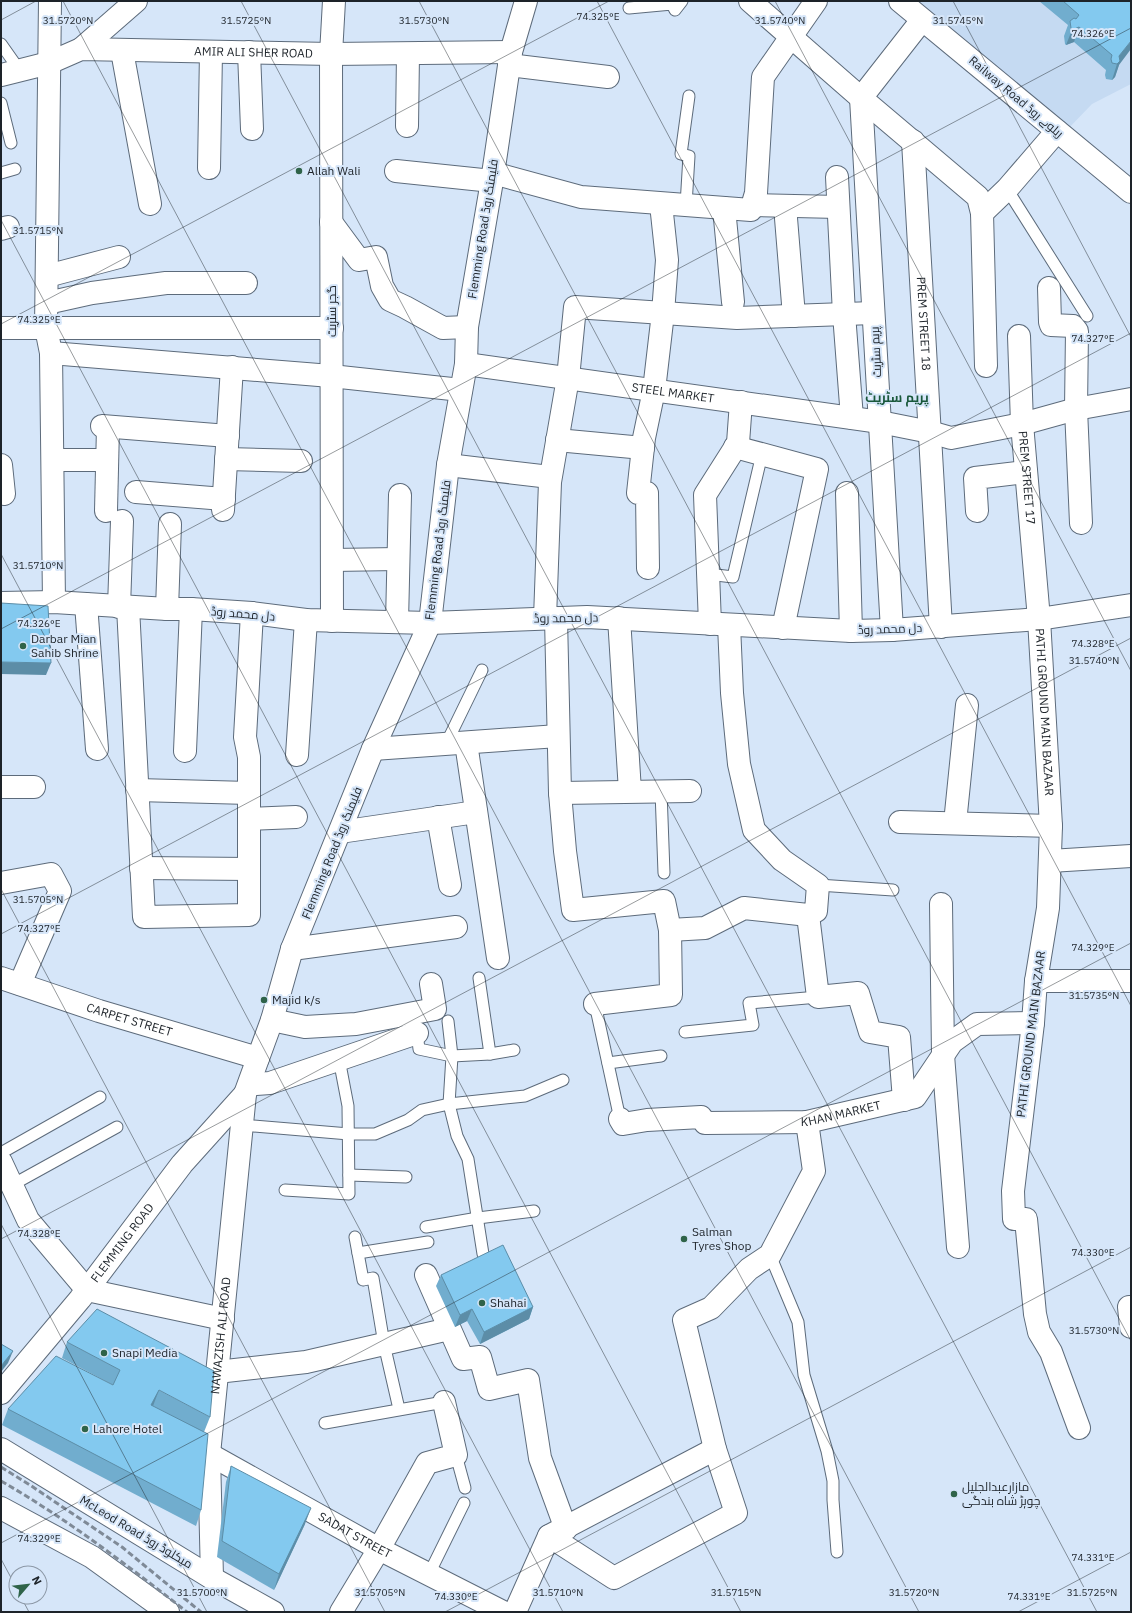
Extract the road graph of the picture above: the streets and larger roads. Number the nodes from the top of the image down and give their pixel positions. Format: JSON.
{"nodes":[{"id":1,"x":50,"y":1,"type":"edge"},
{"id":2,"x":136,"y":1,"type":"edge"},
{"id":3,"x":334,"y":1,"type":"edge"},
{"id":4,"x":526,"y":1,"type":"edge"},
{"id":5,"x":750,"y":1,"type":"edge"},
{"id":6,"x":816,"y":1,"type":"edge"},
{"id":7,"x":900,"y":1,"type":"edge"},
{"id":8,"x":922,"y":20,"type":"junction"},
{"id":9,"x":791,"y":37,"type":"junction"},
{"id":10,"x":81,"y":49,"type":"junction"},
{"id":11,"x":122,"y":51,"type":"junction"},
{"id":12,"x":211,"y":52,"type":"junction"},
{"id":13,"x":249,"y":52,"type":"junction"},
{"id":14,"x":331,"y":54,"type":"junction"},
{"id":15,"x":408,"y":54,"type":"junction"},
{"id":16,"x":510,"y":59,"type":"junction"},
{"id":17,"x":49,"y":64,"type":"junction"},
{"id":18,"x":10,"y":73,"type":"edge"},
{"id":19,"x":608,"y":77,"type":"dead end"},
{"id":20,"x":861,"y":98,"type":"junction"},
{"id":21,"x":407,"y":126,"type":"dead end"},
{"id":22,"x":252,"y":129,"type":"dead end"},
{"id":23,"x":1058,"y":131,"type":"junction"},
{"id":24,"x":913,"y":141,"type":"junction"},
{"id":25,"x":209,"y":168,"type":"dead end"},
{"id":26,"x":396,"y":171,"type":"dead end"},
{"id":27,"x":492,"y":177,"type":"junction"},
{"id":28,"x":837,"y":177,"type":"dead end"},
{"id":29,"x":1131,"y":192,"type":"edge"},
{"id":30,"x":150,"y":204,"type":"dead end"},
{"id":31,"x":661,"y":204,"type":"junction"},
{"id":32,"x":753,"y":205,"type":"junction"},
{"id":33,"x":785,"y":206,"type":"junction"},
{"id":34,"x":838,"y":207,"type":"junction"},
{"id":35,"x":724,"y":208,"type":"junction"},
{"id":36,"x":982,"y":213,"type":"junction"},
{"id":37,"x":331,"y":222,"type":"junction"},
{"id":38,"x":119,"y":258,"type":"dead end"},
{"id":39,"x":47,"y":276,"type":"junction"},
{"id":40,"x":246,"y":283,"type":"dead end"},
{"id":41,"x":1049,"y":288,"type":"dead end"},
{"id":42,"x":733,"y":302,"type":"dead end"},
{"id":43,"x":47,"y":303,"type":"junction"},
{"id":44,"x":663,"y":313,"type":"junction"},
{"id":45,"x":873,"y":313,"type":"junction"},
{"id":46,"x":844,"y":314,"type":"junction"},
{"id":47,"x":794,"y":316,"type":"junction"},
{"id":48,"x":467,"y":327,"type":"junction"},
{"id":49,"x":1,"y":328,"type":"edge"},
{"id":50,"x":46,"y":328,"type":"junction"},
{"id":51,"x":332,"y":328,"type":"junction"},
{"id":52,"x":1019,"y":336,"type":"dead end"},
{"id":53,"x":51,"y":353,"type":"junction"},
{"id":54,"x":466,"y":364,"type":"junction"},
{"id":55,"x":986,"y":366,"type":"dead end"},
{"id":56,"x":232,"y":368,"type":"junction"},
{"id":57,"x":332,"y":376,"type":"junction"},
{"id":58,"x":568,"y":378,"type":"junction"},
{"id":59,"x":461,"y":390,"type":"junction"},
{"id":60,"x":654,"y":390,"type":"junction"},
{"id":61,"x":1131,"y":399,"type":"edge"},
{"id":62,"x":741,"y":402,"type":"junction"},
{"id":63,"x":1076,"y":409,"type":"junction"},
{"id":64,"x":852,"y":418,"type":"junction"},
{"id":65,"x":880,"y":422,"type":"junction"},
{"id":66,"x":1022,"y":424,"type":"junction"},
{"id":67,"x":930,"y":432,"type":"junction"},
{"id":68,"x":228,"y":436,"type":"junction"},
{"id":69,"x":557,"y":440,"type":"junction"},
{"id":70,"x":735,"y":447,"type":"junction"},
{"id":71,"x":643,"y":448,"type":"junction"},
{"id":72,"x":226,"y":459,"type":"junction"},
{"id":73,"x":53,"y":460,"type":"junction"},
{"id":74,"x":107,"y":460,"type":"junction"},
{"id":75,"x":301,"y":461,"type":"dead end"},
{"id":76,"x":1,"y":465,"type":"edge"},
{"id":77,"x":448,"y":465,"type":"junction"},
{"id":78,"x":1026,"y":472,"type":"junction"},
{"id":79,"x":550,"y":477,"type":"junction"},
{"id":80,"x":136,"y":492,"type":"dead end"},
{"id":81,"x":847,"y":493,"type":"dead end"},
{"id":82,"x":4,"y":494,"type":"dead end"},
{"id":83,"x":400,"y":495,"type":"dead end"},
{"id":84,"x":977,"y":511,"type":"dead end"},
{"id":85,"x":1081,"y":523,"type":"dead end"},
{"id":86,"x":170,"y":524,"type":"dead end"},
{"id":87,"x":398,"y":559,"type":"junction"},
{"id":88,"x":332,"y":560,"type":"junction"},
{"id":89,"x":648,"y":568,"type":"dead end"},
{"id":90,"x":54,"y":602,"type":"junction"},
{"id":91,"x":1,"y":603,"type":"edge"},
{"id":92,"x":86,"y":604,"type":"junction"},
{"id":93,"x":1131,"y":605,"type":"edge"},
{"id":94,"x":124,"y":607,"type":"junction"},
{"id":95,"x":166,"y":609,"type":"junction"},
{"id":96,"x":191,"y":609,"type":"junction"},
{"id":97,"x":252,"y":614,"type":"junction"},
{"id":98,"x":551,"y":618,"type":"junction"},
{"id":99,"x":619,"y":618,"type":"junction"},
{"id":100,"x":1039,"y":619,"type":"junction"},
{"id":101,"x":306,"y":620,"type":"junction"},
{"id":102,"x":332,"y":621,"type":"junction"},
{"id":103,"x":397,"y":622,"type":"junction"},
{"id":104,"x":430,"y":623,"type":"junction"},
{"id":105,"x":720,"y":624,"type":"junction"},
{"id":106,"x":941,"y":627,"type":"junction"},
{"id":107,"x":783,"y":628,"type":"junction"},
{"id":108,"x":892,"y":630,"type":"junction"},
{"id":109,"x":851,"y":631,"type":"junction"},
{"id":110,"x":968,"y":705,"type":"dead end"},
{"id":111,"x":558,"y":736,"type":"junction"},
{"id":112,"x":456,"y":743,"type":"junction"},
{"id":113,"x":97,"y":749,"type":"dead end"},
{"id":114,"x":373,"y":749,"type":"junction"},
{"id":115,"x":185,"y":751,"type":"dead end"},
{"id":116,"x":297,"y":755,"type":"dead end"},
{"id":117,"x":1,"y":787,"type":"edge"},
{"id":118,"x":34,"y":787,"type":"dead end"},
{"id":119,"x":137,"y":790,"type":"junction"},
{"id":120,"x":630,"y":791,"type":"junction"},
{"id":121,"x":690,"y":791,"type":"dead end"},
{"id":122,"x":249,"y":793,"type":"junction"},
{"id":123,"x":560,"y":793,"type":"junction"},
{"id":124,"x":476,"y":812,"type":"junction"},
{"id":125,"x":296,"y":817,"type":"dead end"},
{"id":126,"x":438,"y":817,"type":"junction"},
{"id":127,"x":249,"y":819,"type":"junction"},
{"id":128,"x":900,"y":822,"type":"dead end"},
{"id":129,"x":955,"y":823,"type":"junction"},
{"id":130,"x":1051,"y":826,"type":"junction"},
{"id":131,"x":340,"y":832,"type":"junction"},
{"id":132,"x":1131,"y":856,"type":"edge"},
{"id":133,"x":1050,"y":861,"type":"junction"},
{"id":134,"x":141,"y":868,"type":"junction"},
{"id":135,"x":249,"y":869,"type":"junction"},
{"id":136,"x":1,"y":883,"type":"edge"},
{"id":137,"x":450,"y":885,"type":"dead end"},
{"id":138,"x":941,"y":904,"type":"dead end"},
{"id":139,"x":808,"y":915,"type":"junction"},
{"id":140,"x":456,"y":927,"type":"dead end"},
{"id":141,"x":670,"y":930,"type":"junction"},
{"id":142,"x":292,"y":949,"type":"junction"},
{"id":143,"x":498,"y":958,"type":"dead end"},
{"id":144,"x":11,"y":981,"type":"edge"},
{"id":145,"x":1036,"y":981,"type":"junction"},
{"id":146,"x":1131,"y":981,"type":"edge"},
{"id":147,"x":431,"y":984,"type":"dead end"},
{"id":148,"x":595,"y":1004,"type":"road end"},
{"id":149,"x":272,"y":1020,"type":"junction"},
{"id":150,"x":1033,"y":1023,"type":"junction"},
{"id":151,"x":417,"y":1033,"type":"road end"},
{"id":152,"x":944,"y":1055,"type":"junction"},
{"id":153,"x":258,"y":1058,"type":"junction"},
{"id":154,"x":247,"y":1088,"type":"junction"},
{"id":155,"x":904,"y":1100,"type":"junction"},
{"id":156,"x":620,"y":1119,"type":"road end"},
{"id":157,"x":807,"y":1122,"type":"junction"},
{"id":158,"x":1,"y":1162,"type":"edge"},
{"id":159,"x":958,"y":1247,"type":"dead end"},
{"id":160,"x":426,"y":1275,"type":"dead end"},
{"id":161,"x":88,"y":1290,"type":"junction"},
{"id":162,"x":1131,"y":1307,"type":"edge"},
{"id":163,"x":222,"y":1319,"type":"junction"},
{"id":164,"x":1131,"y":1326,"type":"edge"},
{"id":165,"x":450,"y":1329,"type":"junction"},
{"id":166,"x":217,"y":1372,"type":"junction"},
{"id":167,"x":1,"y":1393,"type":"edge"},
{"id":168,"x":444,"y":1402,"type":"road end"},
{"id":169,"x":1079,"y":1428,"type":"dead end"},
{"id":170,"x":1,"y":1449,"type":"edge"},
{"id":171,"x":715,"y":1449,"type":"junction"},
{"id":172,"x":209,"y":1454,"type":"junction"},
{"id":173,"x":1,"y":1508,"type":"edge"},
{"id":174,"x":558,"y":1532,"type":"junction"},
{"id":175,"x":379,"y":1549,"type":"junction"},
{"id":176,"x":212,"y":1578,"type":"junction"},
{"id":177,"x":168,"y":1612,"type":"edge"},
{"id":178,"x":273,"y":1612,"type":"edge"},
{"id":179,"x":341,"y":1612,"type":"edge"},
{"id":180,"x":503,"y":1612,"type":"edge"},
{"id":181,"x":515,"y":1612,"type":"edge"}],
"edges":[{"from":1,"to":17,"type":"street"},
{"from":2,"to":10,"type":"street"},
{"from":3,"to":14,"type":"street","name":"گجر سٹریٹ"},
{"from":4,"to":16,"type":"street","name":"Flemming Road فلیمنگ روڈ"},
{"from":5,"to":9,"type":"street"},
{"from":6,"to":9,"type":"street"},
{"from":7,"to":8,"type":"street","name":"Railway Road ریلوے روڈ"},
{"from":8,"to":20,"type":"street"},
{"from":8,"to":23,"type":"street","name":"Railway Road ریلوے روڈ"},
{"from":9,"to":20,"type":"street"},
{"from":9,"to":32,"type":"street"},
{"from":10,"to":11,"type":"street","name":"AMIR ALI SHER ROAD"},
{"from":10,"to":17,"type":"street","name":"AMIR ALI SHER ROAD"},
{"from":11,"to":12,"type":"street","name":"AMIR ALI SHER ROAD"},
{"from":11,"to":30,"type":"street"},
{"from":12,"to":13,"type":"street","name":"AMIR ALI SHER ROAD"},
{"from":12,"to":25,"type":"street"},
{"from":13,"to":14,"type":"street","name":"AMIR ALI SHER ROAD"},
{"from":13,"to":22,"type":"street"},
{"from":14,"to":15,"type":"street","name":"AMIR ALI SHER ROAD"},
{"from":14,"to":37,"type":"street","name":"گجر سٹریٹ"},
{"from":15,"to":16,"type":"street","name":"AMIR ALI SHER ROAD"},
{"from":15,"to":21,"type":"street"},
{"from":16,"to":19,"type":"street","name":"AMIR ALI SHER ROAD"},
{"from":16,"to":27,"type":"street","name":"Flemming Road فلیمنگ روڈ"},
{"from":17,"to":18,"type":"street","name":"AMIR ALI SHER ROAD"},
{"from":17,"to":39,"type":"street"},
{"from":20,"to":24,"type":"street"},
{"from":20,"to":45,"type":"street","name":"پریم سٹریٹ"},
{"from":23,"to":29,"type":"street","name":"Railway Road ریلوے روڈ"},
{"from":23,"to":36,"type":"street"},
{"from":24,"to":36,"type":"street"},
{"from":24,"to":67,"type":"street","name":"PREM STREET 18"},
{"from":26,"to":27,"type":"street"},
{"from":27,"to":31,"type":"street"},
{"from":27,"to":48,"type":"street","name":"Flemming Road فلیمنگ روڈ"},
{"from":28,"to":34,"type":"street"},
{"from":31,"to":35,"type":"street"},
{"from":31,"to":44,"type":"street"},
{"from":32,"to":33,"type":"street"},
{"from":32,"to":35,"type":"street"},
{"from":33,"to":34,"type":"street"},
{"from":33,"to":47,"type":"street"},
{"from":34,"to":46,"type":"street"},
{"from":35,"to":42,"type":"street"},
{"from":36,"to":55,"type":"street"},
{"from":37,"to":48,"type":"street"},
{"from":37,"to":51,"type":"street","name":"گجر سٹریٹ"},
{"from":38,"to":39,"type":"street"},
{"from":39,"to":43,"type":"street"},
{"from":40,"to":43,"type":"street"},
{"from":41,"to":63,"type":"street"},
{"from":43,"to":50,"type":"street"},
{"from":44,"to":47,"type":"street"},
{"from":44,"to":58,"type":"street"},
{"from":44,"to":60,"type":"street"},
{"from":45,"to":46,"type":"street"},
{"from":45,"to":65,"type":"street","name":"پریم سٹریٹ"},
{"from":46,"to":47,"type":"street"},
{"from":46,"to":64,"type":"street"},
{"from":48,"to":54,"type":"street","name":"Flemming Road فلیمنگ روڈ"},
{"from":49,"to":50,"type":"street"},
{"from":50,"to":51,"type":"street"},
{"from":50,"to":53,"type":"street"},
{"from":51,"to":57,"type":"street","name":"گجر سٹریٹ"},
{"from":52,"to":66,"type":"street","name":"PREM STREET 17"},
{"from":53,"to":56,"type":"street"},
{"from":53,"to":73,"type":"street"},
{"from":54,"to":58,"type":"street","name":"STEEL MARKET"},
{"from":54,"to":59,"type":"street","name":"Flemming Road فلیمنگ روڈ"},
{"from":56,"to":57,"type":"street"},
{"from":56,"to":68,"type":"street"},
{"from":57,"to":59,"type":"street"},
{"from":57,"to":88,"type":"street","name":"گجر سٹریٹ"},
{"from":58,"to":60,"type":"street","name":"STEEL MARKET"},
{"from":58,"to":69,"type":"street"},
{"from":59,"to":77,"type":"street","name":"Flemming Road فلیمنگ روڈ"},
{"from":60,"to":62,"type":"street","name":"STEEL MARKET"},
{"from":60,"to":71,"type":"street"},
{"from":61,"to":63,"type":"street","name":"STEEL MARKET"},
{"from":62,"to":64,"type":"street","name":"STEEL MARKET"},
{"from":62,"to":70,"type":"street"},
{"from":63,"to":66,"type":"street","name":"STEEL MARKET"},
{"from":63,"to":85,"type":"street"},
{"from":64,"to":65,"type":"street","name":"STEEL MARKET"},
{"from":65,"to":67,"type":"street","name":"STEEL MARKET"},
{"from":65,"to":108,"type":"street","name":"پریم سٹریٹ"},
{"from":66,"to":67,"type":"street","name":"STEEL MARKET"},
{"from":66,"to":78,"type":"street","name":"PREM STREET 17"},
{"from":67,"to":106,"type":"street","name":"PREM STREET 18"},
{"from":68,"to":72,"type":"street"},
{"from":68,"to":74,"type":"street"},
{"from":69,"to":71,"type":"street"},
{"from":69,"to":79,"type":"street"},
{"from":70,"to":105,"type":"street"},
{"from":70,"to":107,"type":"street"},
{"from":71,"to":89,"type":"street"},
{"from":72,"to":75,"type":"street"},
{"from":72,"to":80,"type":"street"},
{"from":73,"to":74,"type":"street"},
{"from":73,"to":90,"type":"street"},
{"from":74,"to":94,"type":"street"},
{"from":76,"to":82,"type":"street"},
{"from":77,"to":79,"type":"street"},
{"from":77,"to":104,"type":"street","name":"Flemming Road فلیمنگ روڈ"},
{"from":78,"to":84,"type":"street"},
{"from":78,"to":100,"type":"street","name":"PREM STREET 17"},
{"from":79,"to":98,"type":"street"},
{"from":81,"to":109,"type":"street"},
{"from":83,"to":87,"type":"street"},
{"from":86,"to":95,"type":"street"},
{"from":87,"to":88,"type":"street"},
{"from":87,"to":103,"type":"street"},
{"from":88,"to":102,"type":"street","name":"گجر سٹریٹ"},
{"from":90,"to":91,"type":"street","name":"دل محمد روڈ"},
{"from":90,"to":92,"type":"street","name":"دل محمد روڈ"},
{"from":92,"to":94,"type":"street","name":"دل محمد روڈ"},
{"from":92,"to":113,"type":"street"},
{"from":93,"to":100,"type":"street","name":"دل محمد روڈ"},
{"from":94,"to":95,"type":"street","name":"دل محمد روڈ"},
{"from":94,"to":119,"type":"street"},
{"from":95,"to":96,"type":"street","name":"دل محمد روڈ"},
{"from":96,"to":97,"type":"street","name":"دل محمد روڈ"},
{"from":96,"to":115,"type":"street"},
{"from":97,"to":101,"type":"street","name":"دل محمد روڈ"},
{"from":97,"to":122,"type":"street"},
{"from":98,"to":99,"type":"street","name":"دل محمد روڈ"},
{"from":98,"to":104,"type":"street","name":"دل محمد روڈ"},
{"from":98,"to":111,"type":"street"},
{"from":99,"to":105,"type":"street","name":"دل محمد روڈ"},
{"from":99,"to":120,"type":"street"},
{"from":100,"to":106,"type":"street","name":"دل محمد روڈ"},
{"from":100,"to":130,"type":"street","name":"PATHI GROUND MAIN BAZAAR"},
{"from":101,"to":102,"type":"street","name":"دل محمد روڈ"},
{"from":101,"to":116,"type":"street"},
{"from":102,"to":103,"type":"street","name":"دل محمد روڈ"},
{"from":103,"to":104,"type":"street","name":"دل محمد روڈ"},
{"from":104,"to":114,"type":"street","name":"Flemming Road فلیمنگ روڈ"},
{"from":105,"to":107,"type":"street","name":"دل محمد روڈ"},
{"from":105,"to":139,"type":"street"},
{"from":106,"to":108,"type":"street","name":"دل محمد روڈ"},
{"from":107,"to":109,"type":"street","name":"دل محمد روڈ"},
{"from":108,"to":109,"type":"street","name":"دل محمد روڈ"},
{"from":110,"to":129,"type":"street"},
{"from":111,"to":112,"type":"street"},
{"from":111,"to":123,"type":"street"},
{"from":112,"to":114,"type":"street"},
{"from":112,"to":124,"type":"street"},
{"from":114,"to":131,"type":"street","name":"Flemming Road فلیمنگ روڈ"},
{"from":117,"to":118,"type":"street"},
{"from":119,"to":122,"type":"street"},
{"from":119,"to":134,"type":"street"},
{"from":120,"to":121,"type":"street"},
{"from":120,"to":123,"type":"street"},
{"from":122,"to":127,"type":"street"},
{"from":123,"to":141,"type":"street"},
{"from":124,"to":126,"type":"street"},
{"from":124,"to":143,"type":"street"},
{"from":125,"to":127,"type":"street"},
{"from":126,"to":131,"type":"street"},
{"from":126,"to":137,"type":"street"},
{"from":127,"to":135,"type":"street"},
{"from":128,"to":129,"type":"street"},
{"from":129,"to":130,"type":"street"},
{"from":130,"to":133,"type":"street","name":"PATHI GROUND MAIN BAZAAR"},
{"from":131,"to":142,"type":"street","name":"Flemming Road فلیمنگ روڈ"},
{"from":132,"to":133,"type":"street"},
{"from":133,"to":145,"type":"street","name":"PATHI GROUND MAIN BAZAAR"},
{"from":134,"to":135,"type":"street"},
{"from":134,"to":135,"type":"street"},
{"from":136,"to":144,"type":"street"},
{"from":138,"to":152,"type":"street"},
{"from":139,"to":141,"type":"street"},
{"from":139,"to":155,"type":"street"},
{"from":140,"to":142,"type":"street"},
{"from":141,"to":148,"type":"street"},
{"from":142,"to":149,"type":"street","name":"Flemming Road فلیمنگ روڈ"},
{"from":144,"to":153,"type":"street","name":"CARPET STREET"},
{"from":145,"to":146,"type":"street"},
{"from":145,"to":150,"type":"street","name":"PATHI GROUND MAIN BAZAAR"},
{"from":147,"to":149,"type":"street"},
{"from":149,"to":153,"type":"street","name":"Flemming Road فلیمنگ روڈ"},
{"from":150,"to":152,"type":"street","name":"KHAN MARKET"},
{"from":150,"to":169,"type":"street","name":"PATHI GROUND MAIN BAZAAR"},
{"from":151,"to":154,"type":"street"},
{"from":152,"to":155,"type":"street","name":"KHAN MARKET"},
{"from":152,"to":159,"type":"street"},
{"from":153,"to":154,"type":"street","name":"Flemming Road فلیمنگ روڈ"},
{"from":154,"to":161,"type":"street","name":"FLEMMING ROAD"},
{"from":154,"to":163,"type":"street","name":"NAWAZISH ALI ROAD"},
{"from":155,"to":157,"type":"street","name":"KHAN MARKET"},
{"from":156,"to":157,"type":"street","name":"KHAN MARKET"},
{"from":157,"to":171,"type":"street"},
{"from":158,"to":161,"type":"street"},
{"from":160,"to":165,"type":"street"},
{"from":161,"to":163,"type":"street"},
{"from":161,"to":167,"type":"street","name":"FLEMMING ROAD"},
{"from":162,"to":164,"type":"street"},
{"from":163,"to":166,"type":"street","name":"NAWAZISH ALI ROAD"},
{"from":165,"to":166,"type":"street"},
{"from":165,"to":174,"type":"street"},
{"from":166,"to":172,"type":"street","name":"NAWAZISH ALI ROAD"},
{"from":168,"to":175,"type":"street"},
{"from":170,"to":176,"type":"street","name":"McLeod Road میکلوڈ روڈ"},
{"from":171,"to":174,"type":"street"},
{"from":171,"to":174,"type":"street"},
{"from":172,"to":175,"type":"street","name":"SADAT STREET"},
{"from":172,"to":176,"type":"street","name":"NAWAZISH ALI ROAD"},
{"from":173,"to":177,"type":"street"},
{"from":174,"to":181,"type":"street"},
{"from":175,"to":179,"type":"street"},
{"from":175,"to":180,"type":"street","name":"SADAT STREET"},
{"from":176,"to":178,"type":"street","name":"McLeod Road میکلوڈ روڈ"}]}
